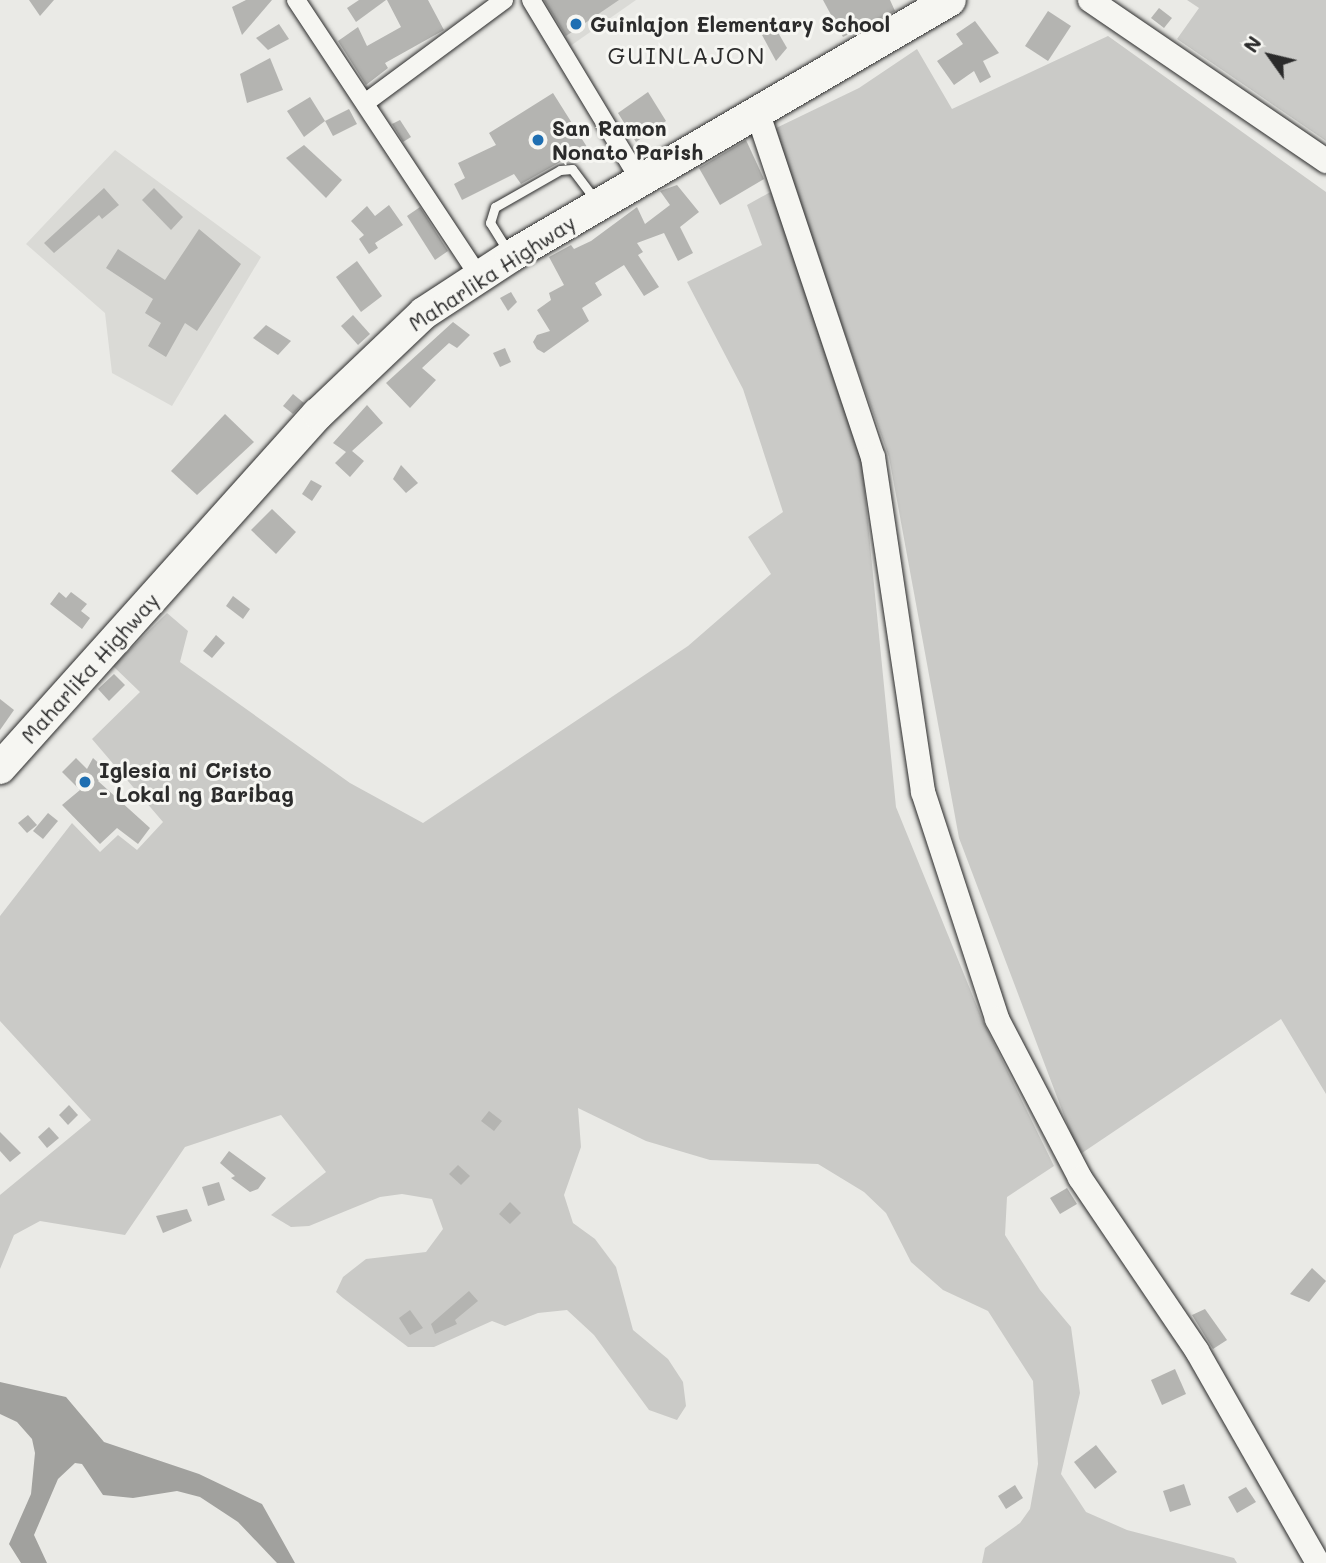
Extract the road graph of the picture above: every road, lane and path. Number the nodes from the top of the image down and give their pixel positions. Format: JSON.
{"nodes":[{"id":1,"x":296,"y":0,"type":"edge"},
{"id":2,"x":504,"y":0,"type":"edge"},
{"id":3,"x":531,"y":0,"type":"edge"},
{"id":4,"x":1090,"y":0,"type":"edge"},
{"id":5,"x":930,"y":5,"type":"edge"},
{"id":6,"x":365,"y":103,"type":"junction"},
{"id":7,"x":757,"y":111,"type":"junction"},
{"id":8,"x":1326,"y":161,"type":"edge"},
{"id":9,"x":639,"y":179,"type":"junction"},
{"id":10,"x":597,"y":204,"type":"junction"},
{"id":11,"x":510,"y":256,"type":"junction"},
{"id":12,"x":479,"y":276,"type":"junction"},
{"id":13,"x":3,"y":760,"type":"edge"},
{"id":14,"x":1318,"y":1563,"type":"edge"}],
"edges":[{"from":1,"to":6,"type":"street"},
{"from":2,"to":6,"type":"street"},
{"from":3,"to":9,"type":"street"},
{"from":4,"to":8,"type":"street"},
{"from":5,"to":7,"type":"highway","name":"Maharlika Highway"},
{"from":6,"to":12,"type":"street"},
{"from":7,"to":9,"type":"highway","name":"Maharlika Highway"},
{"from":7,"to":14,"type":"street"},
{"from":9,"to":10,"type":"highway","name":"Maharlika Highway"},
{"from":10,"to":11,"type":"highway","name":"Maharlika Highway"},
{"from":10,"to":11,"type":"lane"},
{"from":11,"to":12,"type":"highway","name":"Maharlika Highway"},
{"from":12,"to":13,"type":"highway","name":"Maharlika Highway"}]}
